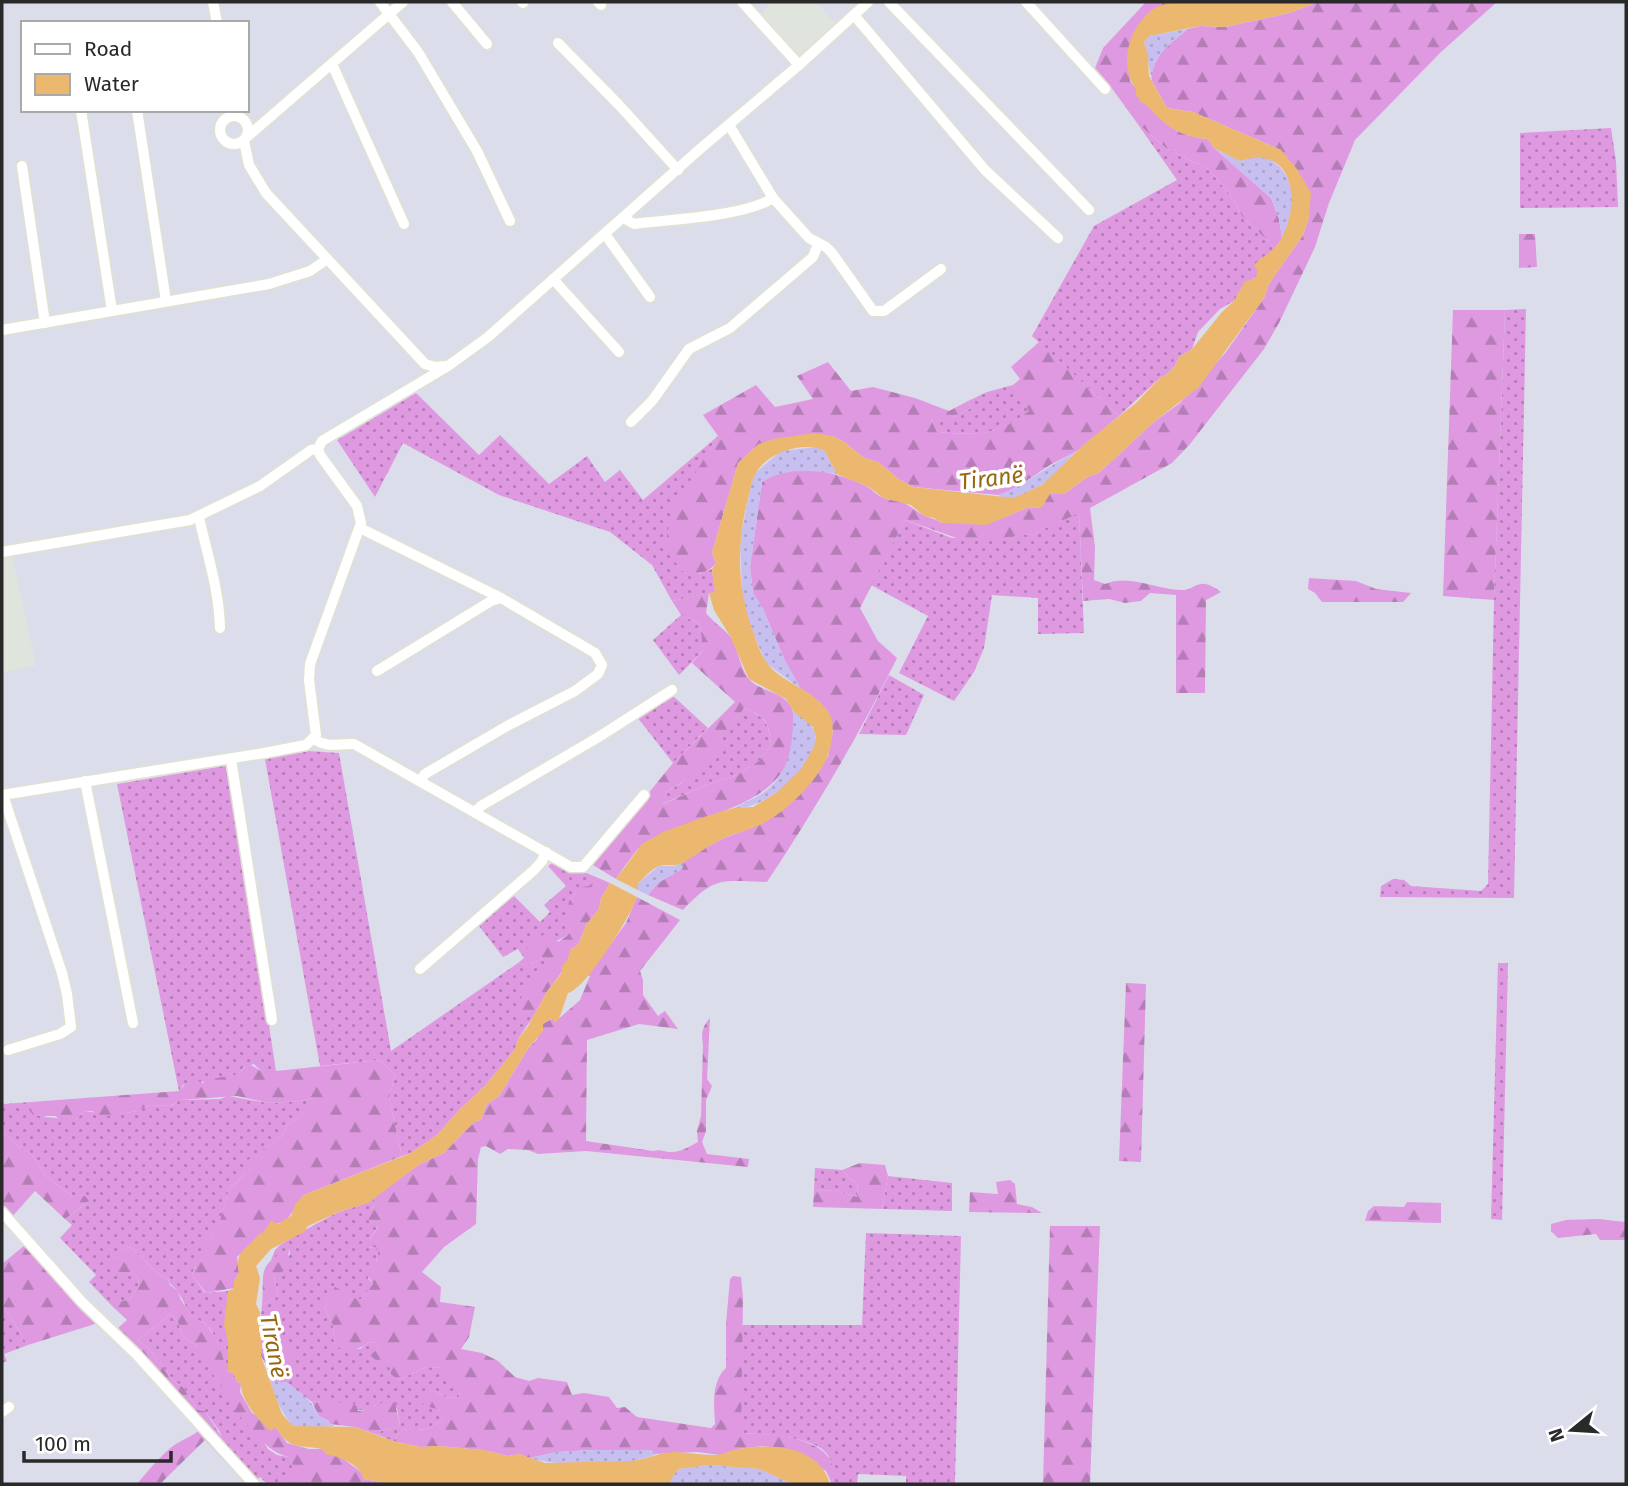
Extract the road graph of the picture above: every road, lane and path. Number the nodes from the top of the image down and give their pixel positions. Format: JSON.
{"nodes":[{"id":1,"x":213,"y":2,"type":"edge"},
{"id":2,"x":380,"y":2,"type":"edge"},
{"id":3,"x":403,"y":2,"type":"edge"},
{"id":4,"x":452,"y":2,"type":"edge"},
{"id":5,"x":742,"y":2,"type":"edge"},
{"id":6,"x":868,"y":2,"type":"edge"},
{"id":7,"x":889,"y":2,"type":"edge"},
{"id":8,"x":1026,"y":2,"type":"edge"},
{"id":9,"x":391,"y":13,"type":"junction"},
{"id":10,"x":854,"y":15,"type":"junction"},
{"id":11,"x":217,"y":21,"type":"edge"},
{"id":12,"x":558,"y":43,"type":"dead end"},
{"id":13,"x":486,"y":44,"type":"dead end"},
{"id":14,"x":332,"y":64,"type":"junction"},
{"id":15,"x":799,"y":65,"type":"junction"},
{"id":16,"x":1105,"y":89,"type":"dead end"},
{"id":17,"x":81,"y":112,"type":"edge"},
{"id":18,"x":137,"y":112,"type":"edge"},
{"id":19,"x":228,"y":112,"type":"edge"},
{"id":20,"x":241,"y":117,"type":"edge"},
{"id":21,"x":268,"y":118,"type":"junction"},
{"id":22,"x":222,"y":123,"type":"junction"},
{"id":23,"x":729,"y":125,"type":"junction"},
{"id":24,"x":245,"y":139,"type":"junction"},
{"id":25,"x":231,"y":144,"type":"junction"},
{"id":26,"x":249,"y":165,"type":"junction"},
{"id":27,"x":22,"y":166,"type":"dead end"},
{"id":28,"x":677,"y":170,"type":"junction"},
{"id":29,"x":773,"y":198,"type":"junction"},
{"id":30,"x":1089,"y":210,"type":"dead end"},
{"id":31,"x":624,"y":218,"type":"junction"},
{"id":32,"x":510,"y":220,"type":"dead end"},
{"id":33,"x":404,"y":224,"type":"dead end"},
{"id":34,"x":606,"y":234,"type":"junction"},
{"id":35,"x":1058,"y":238,"type":"dead end"},
{"id":36,"x":818,"y":244,"type":"junction"},
{"id":37,"x":326,"y":260,"type":"junction"},
{"id":38,"x":940,"y":269,"type":"dead end"},
{"id":39,"x":553,"y":279,"type":"junction"},
{"id":40,"x":650,"y":297,"type":"dead end"},
{"id":41,"x":166,"y":301,"type":"junction"},
{"id":42,"x":112,"y":311,"type":"junction"},
{"id":43,"x":45,"y":323,"type":"junction"},
{"id":44,"x":2,"y":330,"type":"edge"},
{"id":45,"x":619,"y":352,"type":"dead end"},
{"id":46,"x":418,"y":356,"type":"junction"},
{"id":47,"x":448,"y":366,"type":"junction"},
{"id":48,"x":413,"y":387,"type":"junction"},
{"id":49,"x":631,"y":422,"type":"dead end"},
{"id":50,"x":318,"y":449,"type":"junction"},
{"id":51,"x":199,"y":517,"type":"junction"},
{"id":52,"x":360,"y":528,"type":"junction"},
{"id":53,"x":2,"y":552,"type":"edge"},
{"id":54,"x":501,"y":598,"type":"junction"},
{"id":55,"x":220,"y":628,"type":"dead end"},
{"id":56,"x":377,"y":671,"type":"dead end"},
{"id":57,"x":672,"y":690,"type":"dead end"},
{"id":58,"x":314,"y":739,"type":"junction"},
{"id":59,"x":231,"y":759,"type":"junction"},
{"id":60,"x":85,"y":781,"type":"junction"},
{"id":61,"x":420,"y":781,"type":"junction"},
{"id":62,"x":2,"y":795,"type":"edge"},
{"id":63,"x":644,"y":795,"type":"dead end"},
{"id":64,"x":475,"y":812,"type":"junction"},
{"id":65,"x":545,"y":852,"type":"junction"},
{"id":66,"x":420,"y":968,"type":"dead end"},
{"id":67,"x":272,"y":1020,"type":"dead end"},
{"id":68,"x":133,"y":1023,"type":"dead end"},
{"id":69,"x":8,"y":1050,"type":"dead end"},
{"id":70,"x":2,"y":1212,"type":"edge"},
{"id":71,"x":254,"y":1484,"type":"edge"}],
"edges":[{"from":1,"to":11,"type":"street"},
{"from":2,"to":9,"type":"street"},
{"from":3,"to":9,"type":"street"},
{"from":4,"to":13,"type":"street"},
{"from":5,"to":15,"type":"street"},
{"from":6,"to":10,"type":"street"},
{"from":7,"to":30,"type":"street"},
{"from":8,"to":16,"type":"street"},
{"from":9,"to":14,"type":"street"},
{"from":9,"to":32,"type":"street"},
{"from":10,"to":15,"type":"street"},
{"from":10,"to":35,"type":"street"},
{"from":12,"to":28,"type":"street"},
{"from":14,"to":21,"type":"street"},
{"from":14,"to":33,"type":"street"},
{"from":15,"to":23,"type":"street"},
{"from":17,"to":42,"type":"street"},
{"from":18,"to":41,"type":"street"},
{"from":19,"to":22,"type":"street"},
{"from":20,"to":21,"type":"street"},
{"from":20,"to":22,"type":"street"},
{"from":20,"to":24,"type":"street"},
{"from":21,"to":24,"type":"street"},
{"from":22,"to":25,"type":"street"},
{"from":23,"to":28,"type":"street"},
{"from":23,"to":29,"type":"street"},
{"from":24,"to":25,"type":"street"},
{"from":24,"to":26,"type":"street"},
{"from":25,"to":26,"type":"street"},
{"from":26,"to":37,"type":"street"},
{"from":27,"to":43,"type":"street"},
{"from":28,"to":31,"type":"street"},
{"from":29,"to":31,"type":"street"},
{"from":29,"to":36,"type":"street"},
{"from":31,"to":34,"type":"street"},
{"from":34,"to":39,"type":"street"},
{"from":34,"to":40,"type":"street"},
{"from":36,"to":38,"type":"street"},
{"from":36,"to":49,"type":"street"},
{"from":37,"to":41,"type":"street"},
{"from":37,"to":46,"type":"street"},
{"from":39,"to":45,"type":"street"},
{"from":39,"to":47,"type":"street"},
{"from":41,"to":42,"type":"street"},
{"from":42,"to":43,"type":"street"},
{"from":43,"to":44,"type":"street"},
{"from":46,"to":47,"type":"street"},
{"from":46,"to":48,"type":"street"},
{"from":47,"to":48,"type":"street"},
{"from":48,"to":50,"type":"street"},
{"from":50,"to":51,"type":"street"},
{"from":50,"to":52,"type":"street"},
{"from":51,"to":53,"type":"street"},
{"from":51,"to":55,"type":"street"},
{"from":52,"to":54,"type":"street"},
{"from":52,"to":58,"type":"street"},
{"from":54,"to":56,"type":"street"},
{"from":54,"to":61,"type":"street"},
{"from":57,"to":64,"type":"street"},
{"from":58,"to":59,"type":"street"},
{"from":58,"to":61,"type":"street"},
{"from":59,"to":60,"type":"street"},
{"from":59,"to":67,"type":"street"},
{"from":60,"to":62,"type":"street"},
{"from":60,"to":68,"type":"street"},
{"from":61,"to":64,"type":"street"},
{"from":62,"to":69,"type":"street"},
{"from":63,"to":65,"type":"street"},
{"from":64,"to":65,"type":"street"},
{"from":65,"to":66,"type":"street"},
{"from":70,"to":71,"type":"street"}]}
